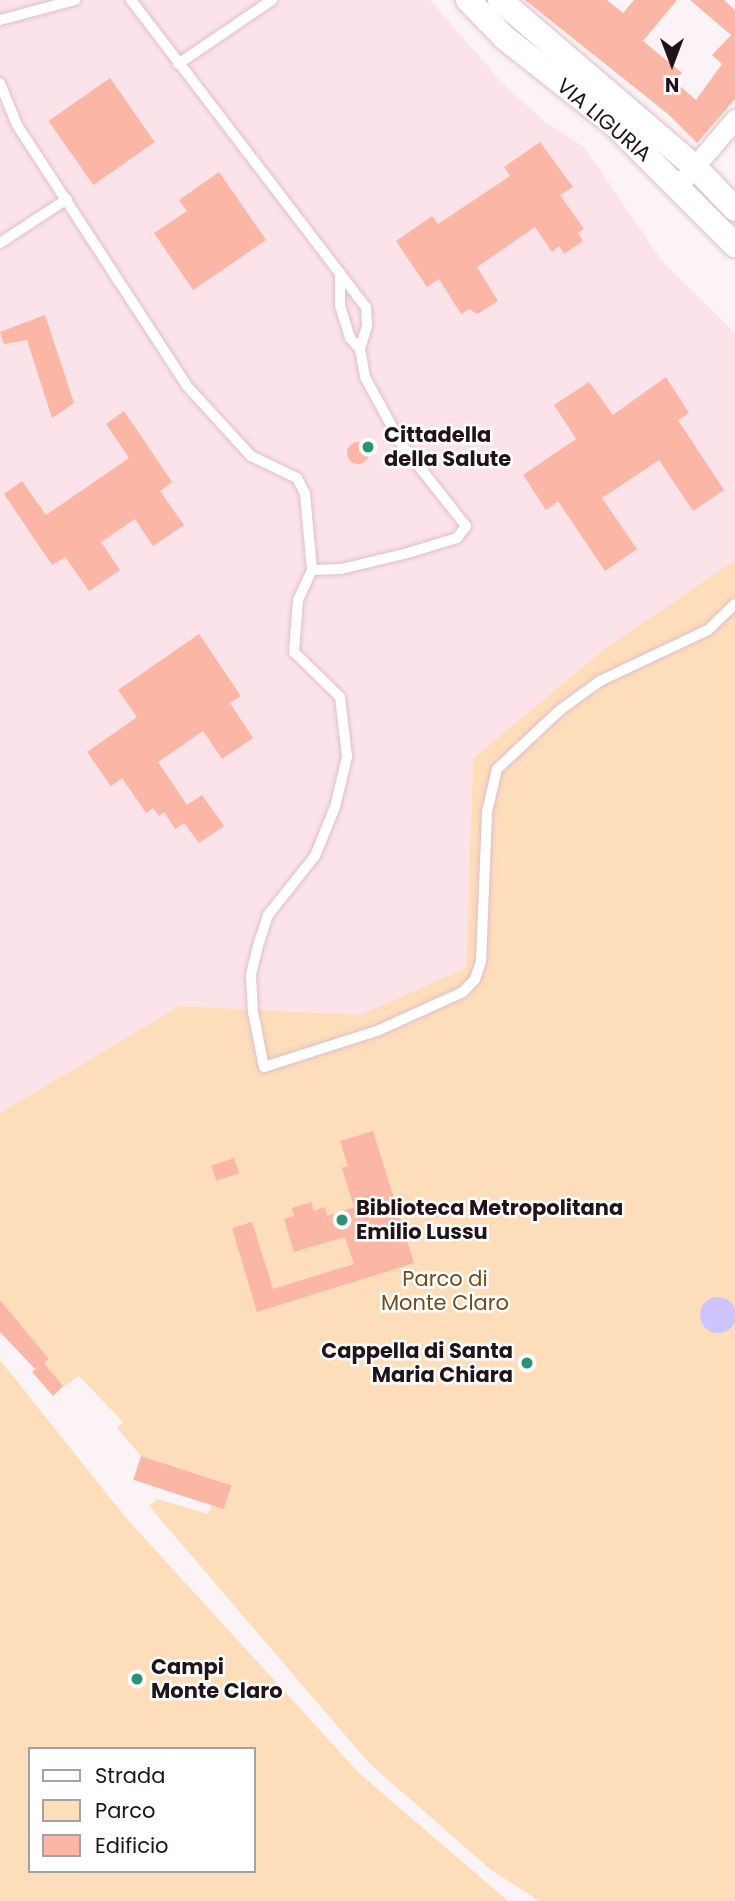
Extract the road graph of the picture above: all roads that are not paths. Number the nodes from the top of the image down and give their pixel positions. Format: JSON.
{"nodes":[{"id":1,"x":75,"y":0,"type":"edge"},
{"id":2,"x":131,"y":0,"type":"edge"},
{"id":3,"x":272,"y":0,"type":"edge"},
{"id":4,"x":468,"y":0,"type":"edge"},
{"id":5,"x":500,"y":0,"type":"edge"},
{"id":6,"x":0,"y":20,"type":"edge"},
{"id":7,"x":178,"y":64,"type":"junction"},
{"id":8,"x":0,"y":83,"type":"edge"},
{"id":9,"x":735,"y":118,"type":"edge"},
{"id":10,"x":694,"y":166,"type":"junction"},
{"id":11,"x":678,"y":186,"type":"junction"},
{"id":12,"x":66,"y":199,"type":"junction"},
{"id":13,"x":735,"y":209,"type":"edge"},
{"id":14,"x":0,"y":243,"type":"edge"},
{"id":15,"x":735,"y":245,"type":"edge"},
{"id":16,"x":340,"y":273,"type":"junction"},
{"id":17,"x":360,"y":349,"type":"junction"},
{"id":18,"x":312,"y":570,"type":"junction"},
{"id":19,"x":735,"y":604,"type":"edge"}],
"edges":[{"from":1,"to":6,"type":"lane"},
{"from":2,"to":7,"type":"lane"},
{"from":3,"to":7,"type":"lane"},
{"from":4,"to":11,"type":"street","name":"VIA LIGURIA"},
{"from":5,"to":10,"type":"street","name":"VIA LIGURIA"},
{"from":7,"to":16,"type":"lane"},
{"from":8,"to":12,"type":"lane"},
{"from":9,"to":10,"type":"street"},
{"from":10,"to":11,"type":"street"},
{"from":10,"to":13,"type":"street","name":"VIA LIGURIA"},
{"from":11,"to":15,"type":"street","name":"VIA LIGURIA"},
{"from":12,"to":14,"type":"lane"},
{"from":12,"to":18,"type":"lane"},
{"from":16,"to":17,"type":"lane"},
{"from":16,"to":17,"type":"lane"},
{"from":17,"to":18,"type":"lane"},
{"from":18,"to":19,"type":"lane"}]}
